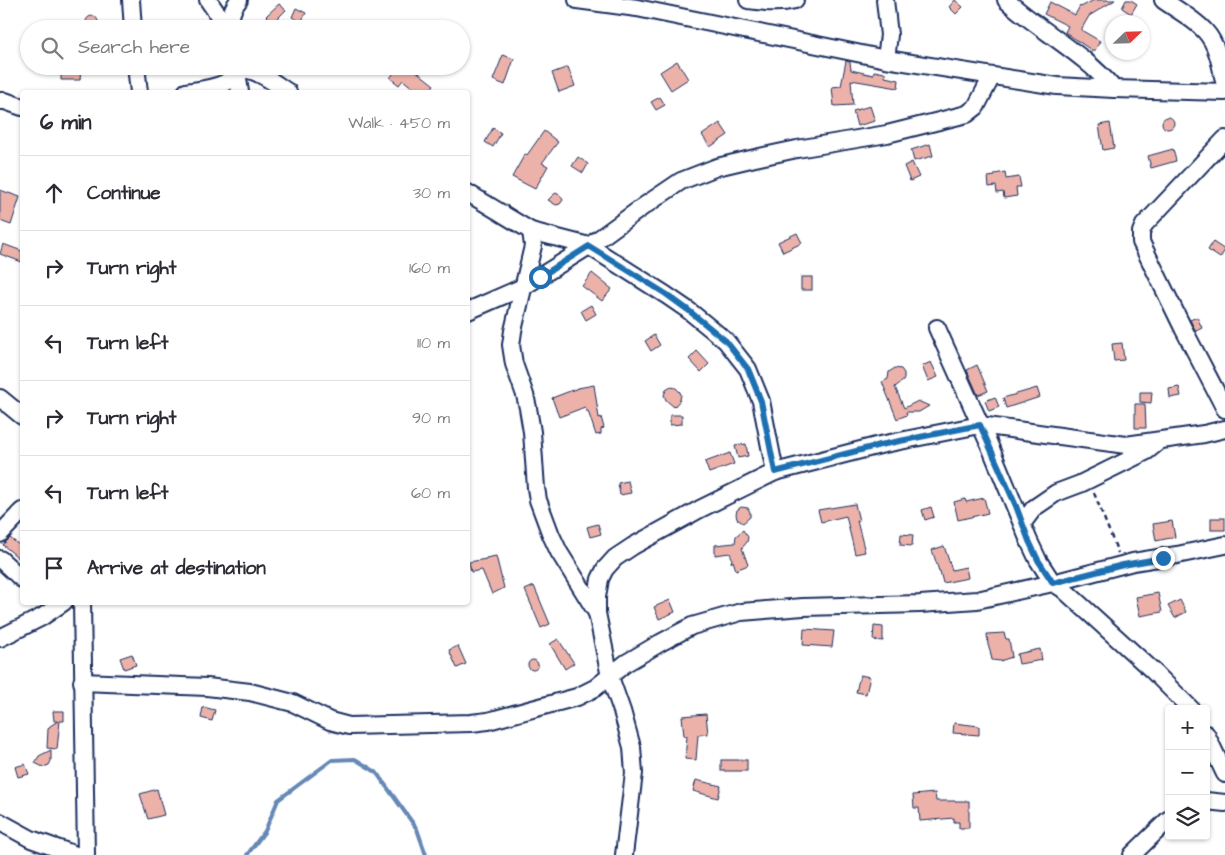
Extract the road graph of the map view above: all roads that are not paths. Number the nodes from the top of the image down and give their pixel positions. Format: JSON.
{"nodes":[{"id":1,"x":131,"y":0,"type":"edge"},
{"id":2,"x":208,"y":0,"type":"edge"},
{"id":3,"x":239,"y":0,"type":"edge"},
{"id":4,"x":577,"y":0,"type":"edge"},
{"id":5,"x":665,"y":0,"type":"edge"},
{"id":6,"x":748,"y":0,"type":"edge"},
{"id":7,"x":885,"y":0,"type":"edge"},
{"id":8,"x":1006,"y":0,"type":"edge"},
{"id":9,"x":1163,"y":0,"type":"edge"},
{"id":10,"x":788,"y":1,"type":"edge"},
{"id":11,"x":637,"y":8,"type":"junction"},
{"id":12,"x":132,"y":20,"type":"edge"},
{"id":13,"x":222,"y":20,"type":"edge"},
{"id":14,"x":230,"y":20,"type":"edge"},
{"id":15,"x":886,"y":59,"type":"junction"},
{"id":16,"x":137,"y":75,"type":"edge"},
{"id":17,"x":232,"y":75,"type":"edge"},
{"id":18,"x":238,"y":75,"type":"edge"},
{"id":19,"x":261,"y":75,"type":"edge"},
{"id":20,"x":992,"y":76,"type":"junction"},
{"id":21,"x":1225,"y":86,"type":"edge"},
{"id":22,"x":1114,"y":89,"type":"junction"},
{"id":23,"x":138,"y":90,"type":"edge"},
{"id":24,"x":199,"y":90,"type":"edge"},
{"id":25,"x":240,"y":90,"type":"edge"},
{"id":26,"x":285,"y":90,"type":"edge"},
{"id":27,"x":1225,"y":92,"type":"edge"},
{"id":28,"x":2,"y":104,"type":"edge"},
{"id":29,"x":20,"y":107,"type":"edge"},
{"id":30,"x":1225,"y":138,"type":"edge"},
{"id":31,"x":470,"y":194,"type":"edge"},
{"id":32,"x":531,"y":231,"type":"junction"},
{"id":33,"x":589,"y":246,"type":"junction"},
{"id":34,"x":523,"y":287,"type":"junction"},
{"id":35,"x":470,"y":310,"type":"edge"},
{"id":36,"x":938,"y":328,"type":"dead end"},
{"id":37,"x":0,"y":398,"type":"edge"},
{"id":38,"x":1225,"y":409,"type":"edge"},
{"id":39,"x":20,"y":414,"type":"edge"},
{"id":40,"x":980,"y":425,"type":"junction"},
{"id":41,"x":1225,"y":429,"type":"edge"},
{"id":42,"x":1160,"y":440,"type":"junction"},
{"id":43,"x":775,"y":472,"type":"junction"},
{"id":44,"x":20,"y":512,"type":"edge"},
{"id":45,"x":1022,"y":524,"type":"junction"},
{"id":46,"x":0,"y":534,"type":"edge"},
{"id":47,"x":1225,"y":545,"type":"edge"},
{"id":48,"x":0,"y":559,"type":"edge"},
{"id":49,"x":20,"y":577,"type":"edge"},
{"id":50,"x":1053,"y":583,"type":"junction"},
{"id":51,"x":55,"y":605,"type":"edge"},
{"id":52,"x":82,"y":605,"type":"edge"},
{"id":53,"x":597,"y":613,"type":"junction"},
{"id":54,"x":0,"y":638,"type":"edge"},
{"id":55,"x":610,"y":677,"type":"junction"},
{"id":56,"x":82,"y":682,"type":"junction"},
{"id":57,"x":1187,"y":705,"type":"edge"},
{"id":58,"x":1210,"y":742,"type":"edge"},
{"id":59,"x":1225,"y":774,"type":"edge"},
{"id":60,"x":1210,"y":802,"type":"edge"},
{"id":61,"x":1225,"y":803,"type":"edge"},
{"id":62,"x":0,"y":822,"type":"edge"},
{"id":63,"x":1165,"y":822,"type":"edge"},
{"id":64,"x":76,"y":855,"type":"edge"},
{"id":65,"x":86,"y":855,"type":"edge"},
{"id":66,"x":624,"y":855,"type":"edge"},
{"id":67,"x":1132,"y":855,"type":"edge"}],
"edges":[{"from":1,"to":12,"type":"street"},
{"from":2,"to":13,"type":"street"},
{"from":3,"to":14,"type":"street"},
{"from":4,"to":11,"type":"street"},
{"from":5,"to":11,"type":"street"},
{"from":6,"to":10,"type":"street"},
{"from":7,"to":15,"type":"street"},
{"from":8,"to":22,"type":"street"},
{"from":9,"to":21,"type":"street"},
{"from":11,"to":15,"type":"street"},
{"from":15,"to":20,"type":"street"},
{"from":16,"to":23,"type":"street"},
{"from":17,"to":24,"type":"street"},
{"from":18,"to":25,"type":"street"},
{"from":19,"to":26,"type":"street"},
{"from":20,"to":22,"type":"street"},
{"from":20,"to":33,"type":"street"},
{"from":22,"to":27,"type":"street"},
{"from":28,"to":29,"type":"street"},
{"from":30,"to":38,"type":"street"},
{"from":31,"to":32,"type":"street"},
{"from":32,"to":33,"type":"street"},
{"from":32,"to":34,"type":"street"},
{"from":33,"to":34,"type":"street"},
{"from":33,"to":43,"type":"street"},
{"from":34,"to":35,"type":"street"},
{"from":34,"to":53,"type":"street"},
{"from":36,"to":40,"type":"street"},
{"from":37,"to":39,"type":"street"},
{"from":40,"to":42,"type":"street"},
{"from":40,"to":43,"type":"street"},
{"from":40,"to":45,"type":"street"},
{"from":41,"to":42,"type":"street"},
{"from":42,"to":45,"type":"street"},
{"from":43,"to":53,"type":"street"},
{"from":44,"to":46,"type":"street"},
{"from":45,"to":50,"type":"street"},
{"from":47,"to":50,"type":"street"},
{"from":48,"to":49,"type":"street"},
{"from":50,"to":55,"type":"street"},
{"from":50,"to":57,"type":"street"},
{"from":51,"to":54,"type":"street"},
{"from":52,"to":56,"type":"street"},
{"from":53,"to":55,"type":"street"},
{"from":55,"to":56,"type":"street"},
{"from":55,"to":66,"type":"street"},
{"from":56,"to":65,"type":"street"},
{"from":58,"to":59,"type":"street"},
{"from":60,"to":61,"type":"street"},
{"from":62,"to":64,"type":"street"},
{"from":63,"to":67,"type":"street"}]}
